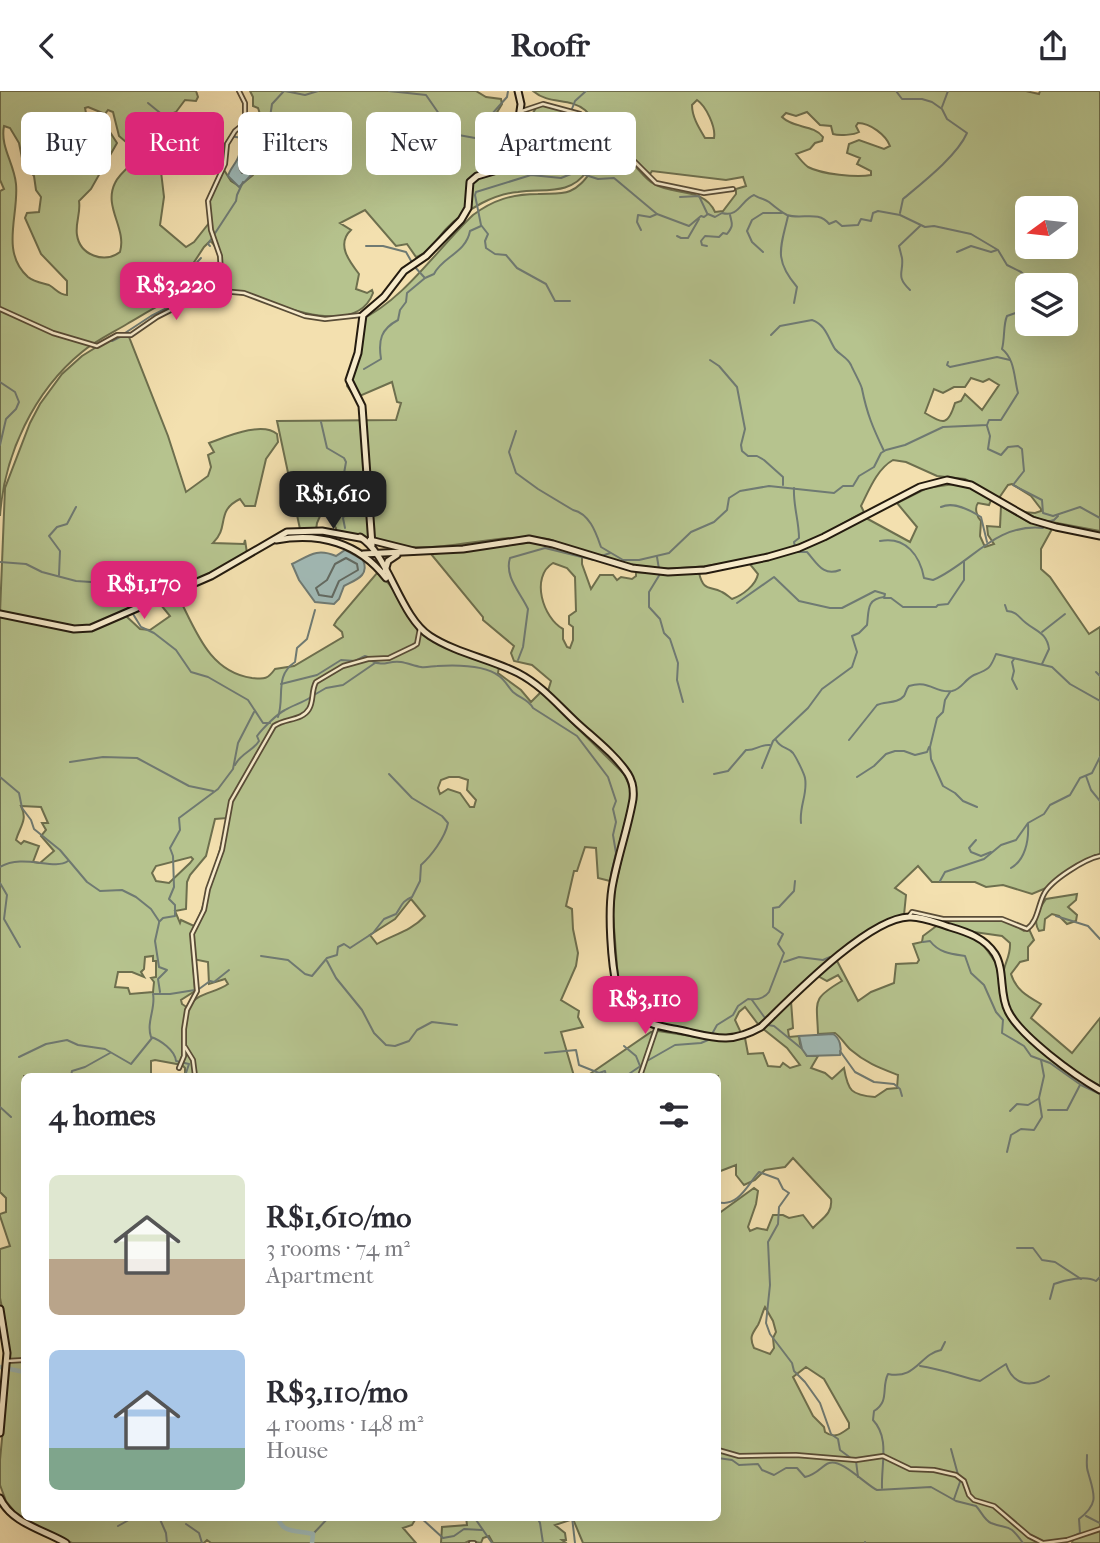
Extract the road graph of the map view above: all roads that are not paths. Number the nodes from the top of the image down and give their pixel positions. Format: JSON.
{"nodes":[{"id":1,"x":239,"y":91,"type":"edge"},
{"id":2,"x":518,"y":91,"type":"edge"},
{"id":3,"x":520,"y":112,"type":"joint"},
{"id":4,"x":575,"y":112,"type":"edge"},
{"id":5,"x":636,"y":163,"type":"edge"},
{"id":6,"x":479,"y":175,"type":"edge"},
{"id":7,"x":733,"y":189,"type":"dead end"},
{"id":8,"x":222,"y":290,"type":"junction"},
{"id":9,"x":0,"y":309,"type":"edge"},
{"id":10,"x":363,"y":315,"type":"junction"},
{"id":11,"x":290,"y":535,"type":"junction"},
{"id":12,"x":352,"y":535,"type":"junction"},
{"id":13,"x":1100,"y":536,"type":"edge"},
{"id":14,"x":367,"y":541,"type":"junction"},
{"id":15,"x":346,"y":545,"type":"junction"},
{"id":16,"x":425,"y":552,"type":"junction"},
{"id":17,"x":364,"y":554,"type":"junction"},
{"id":18,"x":400,"y":554,"type":"junction"},
{"id":19,"x":375,"y":555,"type":"junction"},
{"id":20,"x":385,"y":572,"type":"junction"},
{"id":21,"x":397,"y":591,"type":"junction"},
{"id":22,"x":0,"y":614,"type":"edge"},
{"id":23,"x":420,"y":628,"type":"junction"},
{"id":24,"x":1100,"y":856,"type":"edge"},
{"id":25,"x":908,"y":916,"type":"junction"},
{"id":26,"x":657,"y":1026,"type":"junction"},
{"id":27,"x":184,"y":1046,"type":"junction"},
{"id":28,"x":179,"y":1068,"type":"dead end"},
{"id":29,"x":195,"y":1073,"type":"edge"},
{"id":30,"x":641,"y":1073,"type":"edge"},
{"id":31,"x":1100,"y":1090,"type":"edge"},
{"id":32,"x":0,"y":1309,"type":"edge"},
{"id":33,"x":21,"y":1360,"type":"edge"},
{"id":34,"x":7,"y":1361,"type":"junction"},
{"id":35,"x":0,"y":1433,"type":"edge"},
{"id":36,"x":721,"y":1451,"type":"edge"},
{"id":37,"x":0,"y":1498,"type":"edge"},
{"id":38,"x":21,"y":1520,"type":"edge"},
{"id":39,"x":22,"y":1521,"type":"edge"},
{"id":40,"x":1100,"y":1529,"type":"edge"},
{"id":41,"x":66,"y":1543,"type":"edge"},
{"id":42,"x":1044,"y":1543,"type":"edge"}],
"edges":[{"from":1,"to":8,"type":"street"},
{"from":2,"to":3,"type":"main road"},
{"from":3,"to":4,"type":"street"},
{"from":5,"to":7,"type":"street"},
{"from":6,"to":10,"type":"main road"},
{"from":8,"to":9,"type":"street"},
{"from":8,"to":10,"type":"street"},
{"from":10,"to":14,"type":"main road"},
{"from":11,"to":12,"type":"main road"},
{"from":11,"to":15,"type":"main road"},
{"from":11,"to":22,"type":"main road"},
{"from":12,"to":14,"type":"main road"},
{"from":12,"to":15,"type":"main road"},
{"from":13,"to":16,"type":"main road"},
{"from":14,"to":16,"type":"main road"},
{"from":14,"to":17,"type":"main road"},
{"from":14,"to":19,"type":"main road"},
{"from":15,"to":17,"type":"main road"},
{"from":16,"to":18,"type":"main road"},
{"from":17,"to":19,"type":"main road"},
{"from":17,"to":21,"type":"main road"},
{"from":18,"to":19,"type":"main road"},
{"from":18,"to":20,"type":"main road"},
{"from":19,"to":20,"type":"main road"},
{"from":20,"to":21,"type":"main road"},
{"from":21,"to":23,"type":"main road"},
{"from":23,"to":26,"type":"main road"},
{"from":23,"to":27,"type":"street"},
{"from":24,"to":25,"type":"street"},
{"from":25,"to":26,"type":"main road"},
{"from":25,"to":31,"type":"main road"},
{"from":26,"to":30,"type":"street"},
{"from":27,"to":28,"type":"street"},
{"from":27,"to":29,"type":"street"},
{"from":32,"to":34,"type":"main road"},
{"from":33,"to":34,"type":"street"},
{"from":34,"to":35,"type":"main road"},
{"from":36,"to":42,"type":"street"},
{"from":37,"to":38,"type":"main road"},
{"from":39,"to":41,"type":"main road"},
{"from":40,"to":42,"type":"street"}]}
